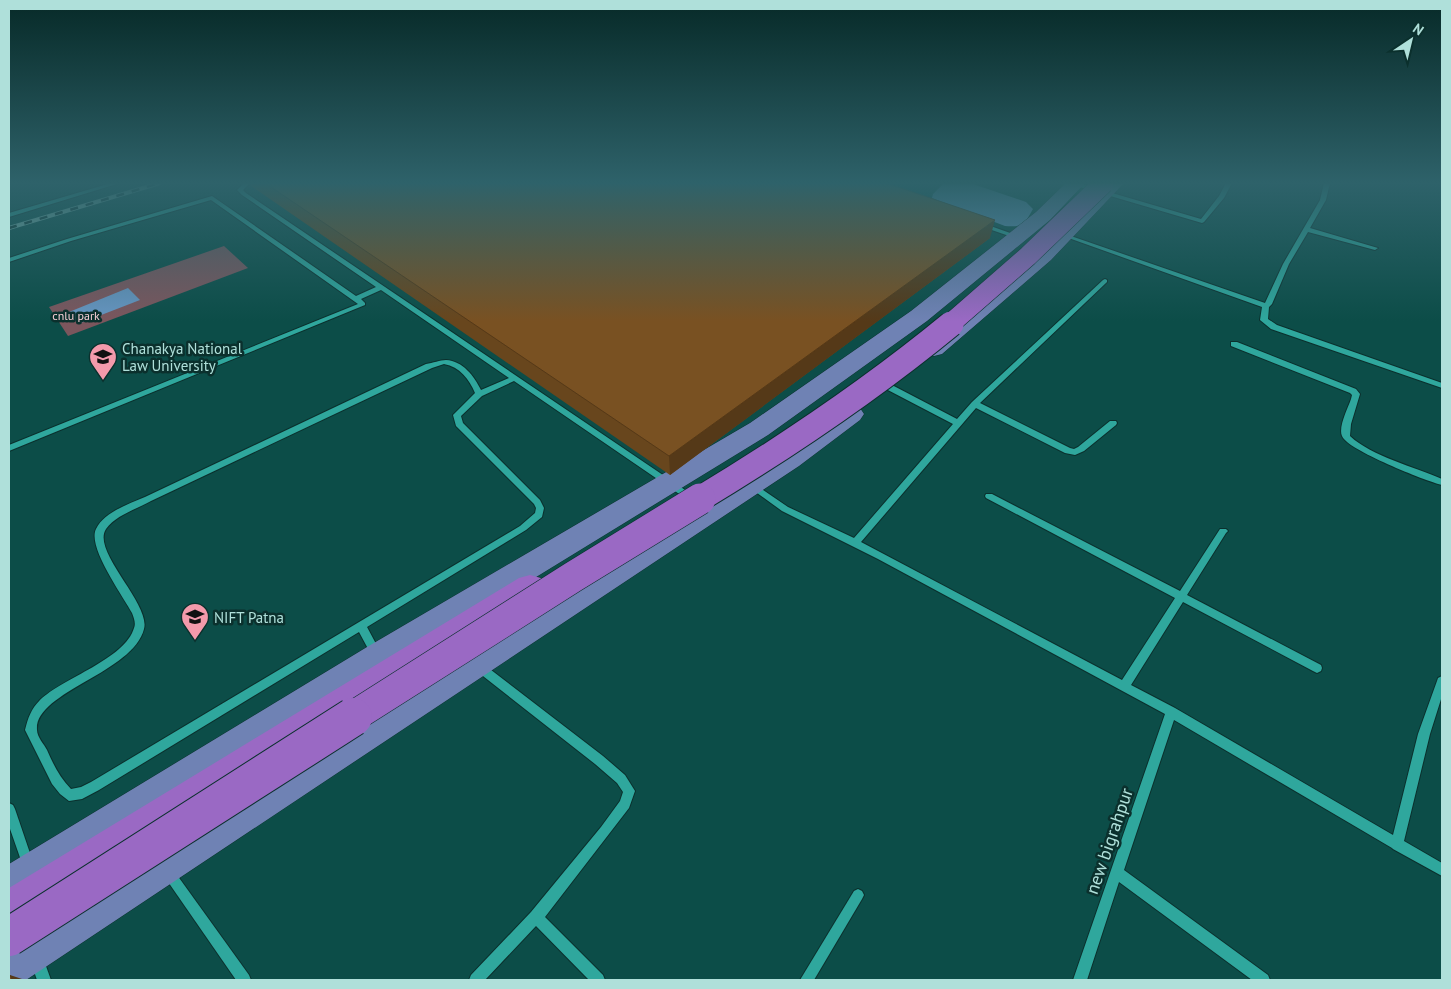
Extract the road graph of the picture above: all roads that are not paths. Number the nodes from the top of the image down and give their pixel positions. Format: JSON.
{"nodes":[{"id":1,"x":106,"y":229,"type":"edge"},
{"id":2,"x":256,"y":229,"type":"edge"},
{"id":3,"x":295,"y":229,"type":"edge"},
{"id":4,"x":993,"y":229,"type":"edge"},
{"id":5,"x":1030,"y":229,"type":"edge"},
{"id":6,"x":1042,"y":229,"type":"edge"},
{"id":7,"x":1058,"y":229,"type":"edge"},
{"id":8,"x":1070,"y":229,"type":"edge"},
{"id":9,"x":1306,"y":229,"type":"joint"},
{"id":10,"x":1066,"y":236,"type":"junction"},
{"id":11,"x":1017,"y":238,"type":"junction"},
{"id":12,"x":1375,"y":248,"type":"dead end"},
{"id":13,"x":9,"y":260,"type":"edge"},
{"id":14,"x":1105,"y":281,"type":"dead end"},
{"id":15,"x":380,"y":288,"type":"junction"},
{"id":16,"x":356,"y":299,"type":"junction"},
{"id":17,"x":1266,"y":306,"type":"junction"},
{"id":18,"x":1234,"y":344,"type":"dead end"},
{"id":19,"x":515,"y":378,"type":"junction"},
{"id":20,"x":887,"y":386,"type":"junction"},
{"id":21,"x":1442,"y":386,"type":"edge"},
{"id":22,"x":479,"y":394,"type":"junction"},
{"id":23,"x":975,"y":404,"type":"junction"},
{"id":24,"x":958,"y":423,"type":"junction"},
{"id":25,"x":1113,"y":423,"type":"dead end"},
{"id":26,"x":755,"y":435,"type":"junction"},
{"id":27,"x":9,"y":448,"type":"edge"},
{"id":28,"x":1442,"y":482,"type":"edge"},
{"id":29,"x":669,"y":483,"type":"junction"},
{"id":30,"x":750,"y":485,"type":"junction"},
{"id":31,"x":989,"y":496,"type":"dead end"},
{"id":32,"x":709,"y":512,"type":"junction"},
{"id":33,"x":1223,"y":531,"type":"dead end"},
{"id":34,"x":855,"y":543,"type":"junction"},
{"id":35,"x":1181,"y":597,"type":"junction"},
{"id":36,"x":361,"y":626,"type":"junction"},
{"id":37,"x":378,"y":657,"type":"junction"},
{"id":38,"x":475,"y":664,"type":"junction"},
{"id":39,"x":1317,"y":668,"type":"dead end"},
{"id":40,"x":1442,"y":681,"type":"edge"},
{"id":41,"x":1124,"y":687,"type":"junction"},
{"id":42,"x":1171,"y":712,"type":"junction"},
{"id":43,"x":9,"y":809,"type":"edge"},
{"id":44,"x":1396,"y":845,"type":"junction"},
{"id":45,"x":163,"y":865,"type":"junction"},
{"id":46,"x":1442,"y":870,"type":"edge"},
{"id":47,"x":1117,"y":873,"type":"junction"},
{"id":48,"x":20,"y":879,"type":"edge"},
{"id":49,"x":858,"y":895,"type":"dead end"},
{"id":50,"x":9,"y":911,"type":"edge"},
{"id":51,"x":536,"y":917,"type":"junction"},
{"id":52,"x":21,"y":944,"type":"edge"},
{"id":53,"x":9,"y":967,"type":"edge"},
{"id":54,"x":44,"y":980,"type":"edge"},
{"id":55,"x":244,"y":980,"type":"edge"},
{"id":56,"x":476,"y":980,"type":"edge"},
{"id":57,"x":598,"y":980,"type":"edge"},
{"id":58,"x":807,"y":980,"type":"edge"},
{"id":59,"x":1080,"y":980,"type":"edge"},
{"id":60,"x":1263,"y":980,"type":"edge"}],
"edges":[{"from":1,"to":13,"type":"street"},
{"from":2,"to":16,"type":"street"},
{"from":3,"to":15,"type":"street"},
{"from":4,"to":11,"type":"street"},
{"from":5,"to":11,"type":"main road"},
{"from":6,"to":26,"type":"highway"},
{"from":7,"to":52,"type":"highway","bridge":true},
{"from":8,"to":10,"type":"main road"},
{"from":9,"to":12,"type":"street"},
{"from":9,"to":17,"type":"street"},
{"from":10,"to":17,"type":"street"},
{"from":10,"to":20,"type":"main road"},
{"from":11,"to":26,"type":"main road"},
{"from":14,"to":23,"type":"street"},
{"from":15,"to":16,"type":"street"},
{"from":15,"to":19,"type":"street"},
{"from":16,"to":27,"type":"street"},
{"from":17,"to":21,"type":"street"},
{"from":18,"to":28,"type":"street"},
{"from":19,"to":22,"type":"street"},
{"from":19,"to":29,"type":"street"},
{"from":20,"to":24,"type":"street"},
{"from":20,"to":30,"type":"main road"},
{"from":22,"to":36,"type":"street"},
{"from":22,"to":36,"type":"street"},
{"from":23,"to":24,"type":"street"},
{"from":23,"to":25,"type":"street"},
{"from":24,"to":34,"type":"street"},
{"from":26,"to":29,"type":"main road"},
{"from":26,"to":50,"type":"highway"},
{"from":29,"to":32,"type":"street"},
{"from":29,"to":37,"type":"main road"},
{"from":30,"to":32,"type":"main road"},
{"from":30,"to":34,"type":"street"},
{"from":31,"to":35,"type":"street"},
{"from":32,"to":38,"type":"main road"},
{"from":33,"to":35,"type":"street"},
{"from":34,"to":41,"type":"street"},
{"from":35,"to":39,"type":"street"},
{"from":35,"to":41,"type":"street"},
{"from":36,"to":37,"type":"street"},
{"from":37,"to":48,"type":"main road"},
{"from":38,"to":45,"type":"main road"},
{"from":38,"to":51,"type":"street"},
{"from":40,"to":44,"type":"street"},
{"from":41,"to":42,"type":"street"},
{"from":42,"to":44,"type":"street"},
{"from":42,"to":47,"type":"street","name":"new bigrahpur"},
{"from":43,"to":48,"type":"street"},
{"from":44,"to":46,"type":"street"},
{"from":45,"to":52,"type":"main road"},
{"from":45,"to":55,"type":"street"},
{"from":47,"to":59,"type":"street","name":"new bigrahpur"},
{"from":47,"to":60,"type":"street"},
{"from":49,"to":58,"type":"street"},
{"from":51,"to":56,"type":"street"},
{"from":51,"to":57,"type":"street"},
{"from":52,"to":53,"type":"main road"},
{"from":52,"to":54,"type":"street"}]}
